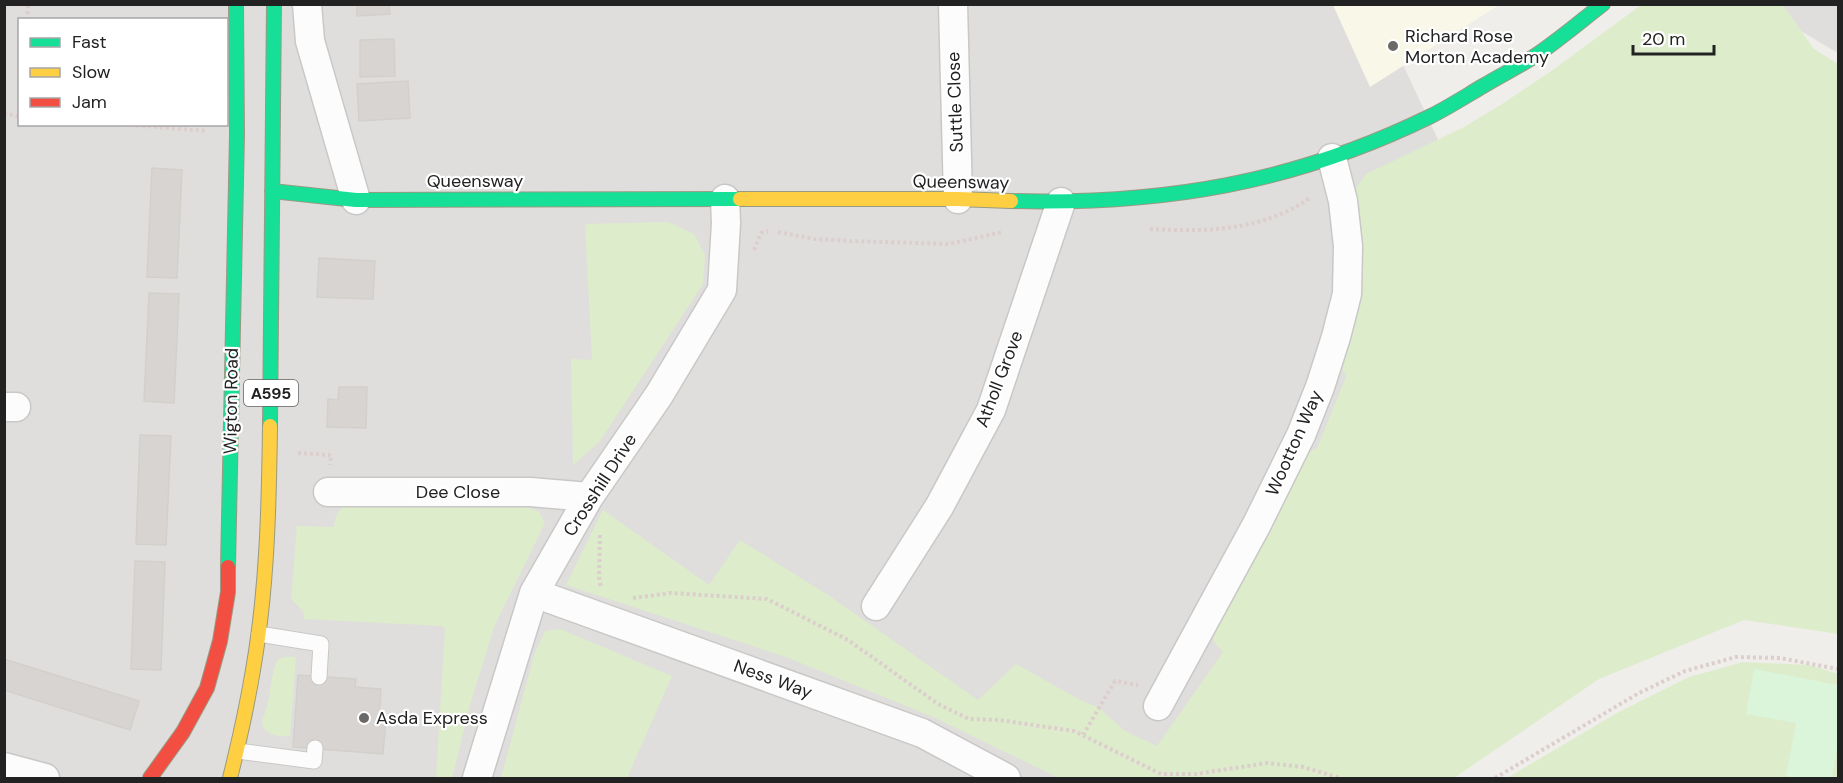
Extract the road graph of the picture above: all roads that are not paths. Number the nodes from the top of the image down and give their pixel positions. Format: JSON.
{"nodes":[{"id":1,"x":236,"y":4,"type":"edge"},
{"id":2,"x":274,"y":4,"type":"edge"},
{"id":3,"x":307,"y":4,"type":"edge"},
{"id":4,"x":953,"y":4,"type":"edge"},
{"id":5,"x":1603,"y":4,"type":"edge"},
{"id":6,"x":1332,"y":158,"type":"junction"},
{"id":7,"x":272,"y":191,"type":"junction"},
{"id":8,"x":725,"y":199,"type":"junction"},
{"id":9,"x":958,"y":199,"type":"junction"},
{"id":10,"x":356,"y":200,"type":"junction"},
{"id":11,"x":1061,"y":202,"type":"junction"},
{"id":12,"x":328,"y":492,"type":"road end"},
{"id":13,"x":589,"y":497,"type":"junction"},
{"id":14,"x":534,"y":592,"type":"junction"},
{"id":15,"x":876,"y":606,"type":"dead end"},
{"id":16,"x":259,"y":634,"type":"junction"},
{"id":17,"x":319,"y":677,"type":"dead end"},
{"id":18,"x":1158,"y":706,"type":"dead end"},
{"id":19,"x":315,"y":748,"type":"dead end"},
{"id":20,"x":238,"y":751,"type":"junction"},
{"id":21,"x":4,"y":767,"type":"edge"},
{"id":22,"x":45,"y":778,"type":"edge"},
{"id":23,"x":150,"y":778,"type":"edge"},
{"id":24,"x":230,"y":778,"type":"edge"},
{"id":25,"x":477,"y":778,"type":"edge"},
{"id":26,"x":1006,"y":778,"type":"edge"}],
"edges":[{"from":1,"to":23,"type":"street","name":"Wigton Road"},
{"from":2,"to":7,"type":"street","number":"A595"},
{"from":3,"to":10,"type":"street"},
{"from":4,"to":9,"type":"street","name":"Suttle Close"},
{"from":5,"to":6,"type":"street","name":"Queensway"},
{"from":6,"to":11,"type":"street","name":"Queensway"},
{"from":6,"to":18,"type":"street","name":"Wootton Way"},
{"from":7,"to":10,"type":"street","name":"Queensway"},
{"from":7,"to":16,"type":"street","number":"A595"},
{"from":8,"to":9,"type":"street","name":"Queensway"},
{"from":8,"to":10,"type":"street","name":"Queensway"},
{"from":8,"to":13,"type":"street","name":"Crosshill Drive"},
{"from":9,"to":11,"type":"street","name":"Queensway"},
{"from":11,"to":15,"type":"street","name":"Atholl Grove"},
{"from":12,"to":13,"type":"street","name":"Dee Close"},
{"from":13,"to":14,"type":"street","name":"Crosshill Drive"},
{"from":14,"to":25,"type":"street","name":"Crosshill Drive"},
{"from":14,"to":26,"type":"street","name":"Ness Way"},
{"from":16,"to":17,"type":"lane"},
{"from":16,"to":20,"type":"street","number":"A595"},
{"from":19,"to":20,"type":"lane"},
{"from":20,"to":24,"type":"street","number":"A595"},
{"from":21,"to":22,"type":"street"}]}
